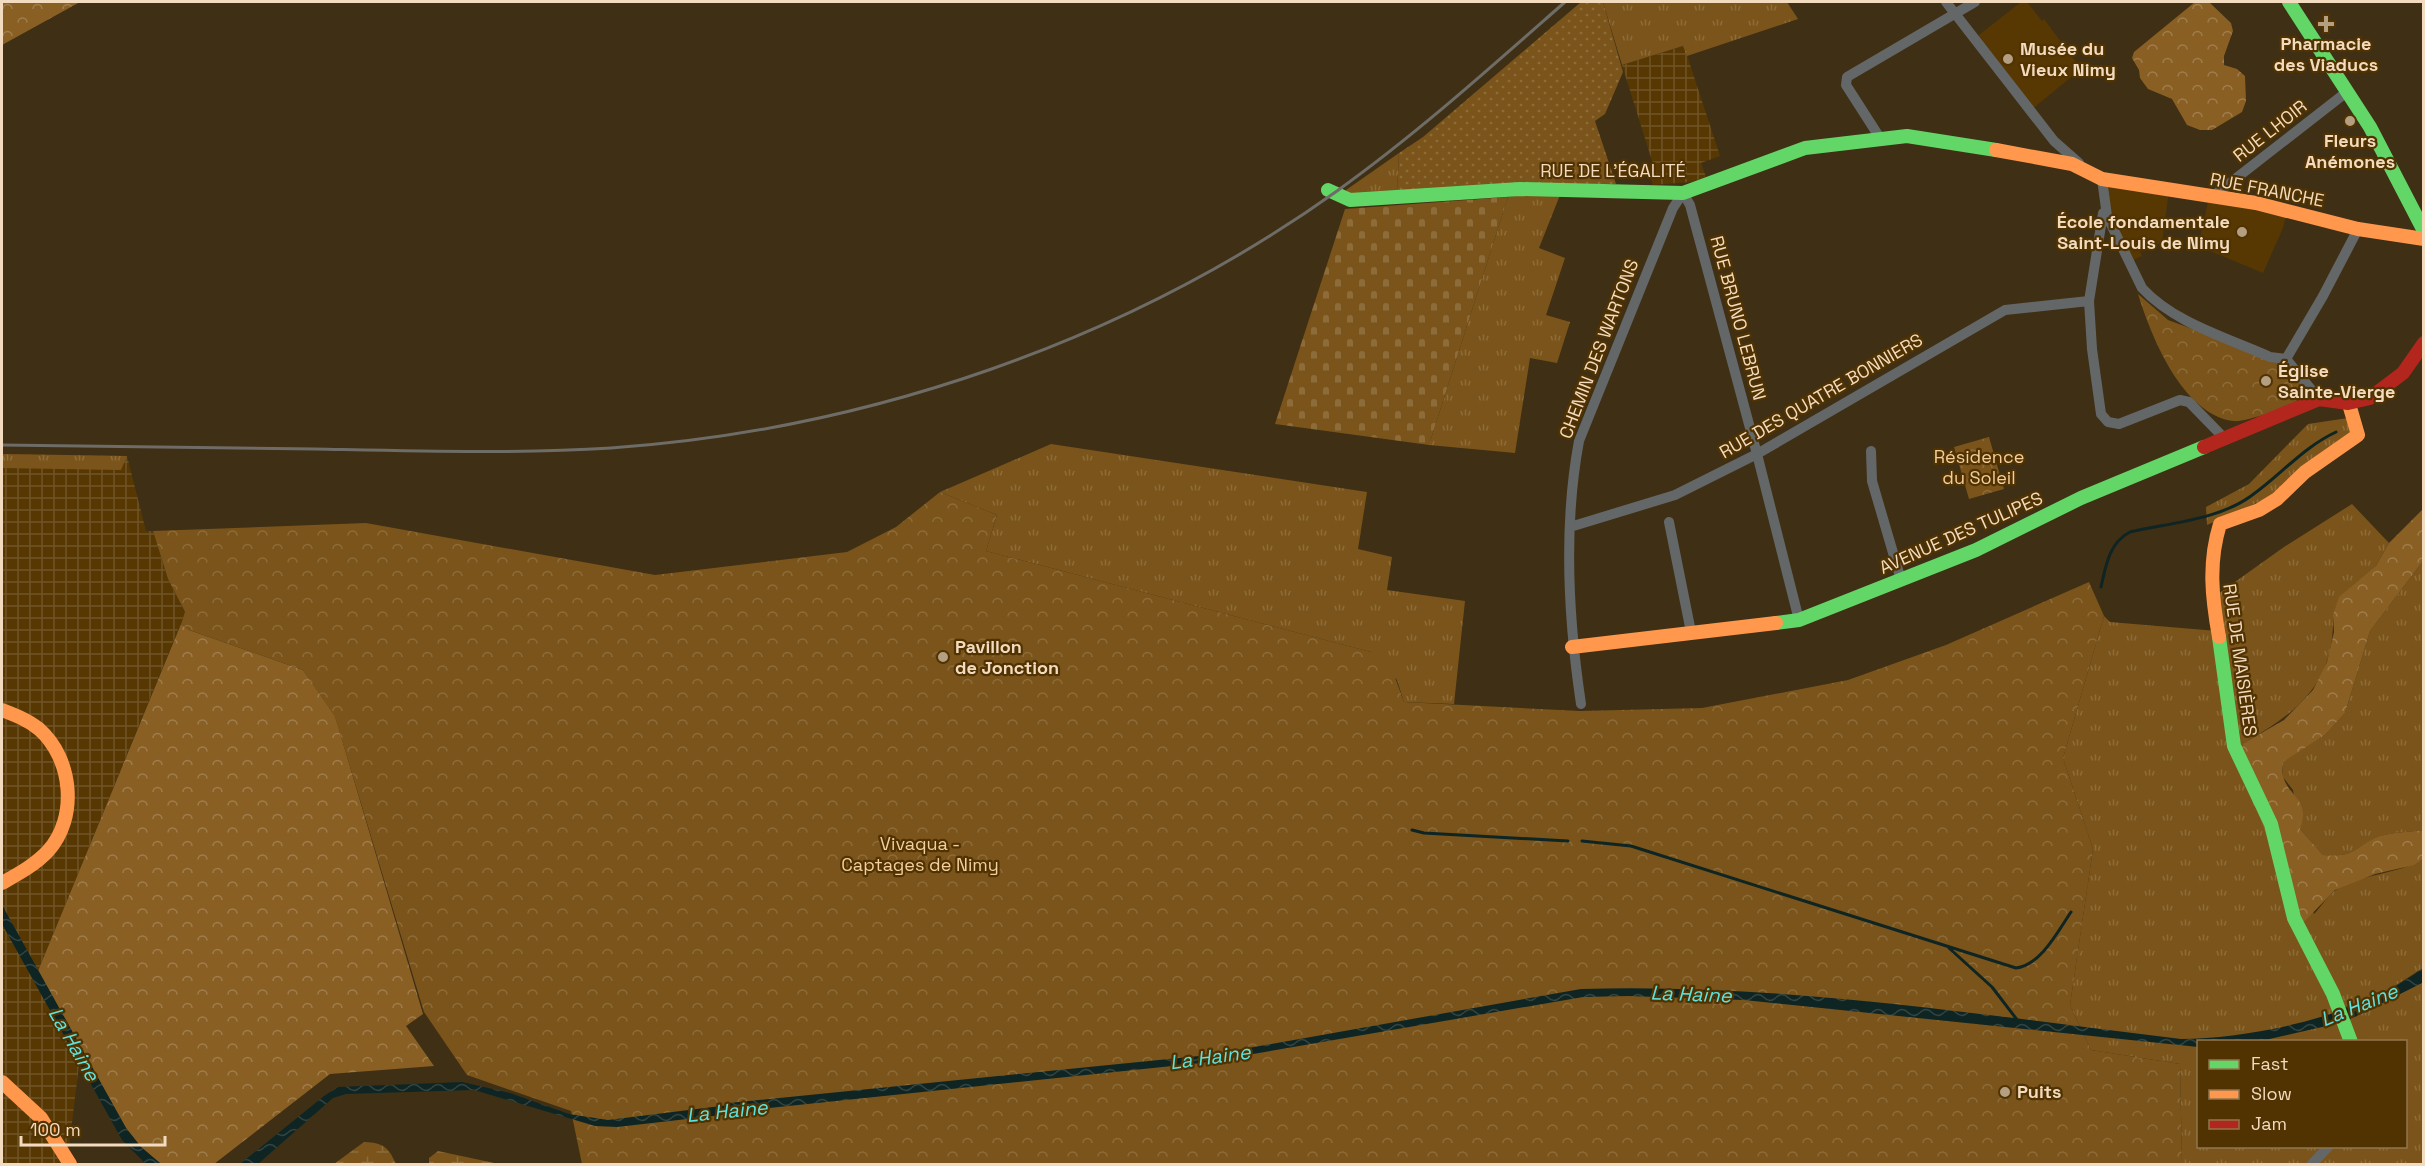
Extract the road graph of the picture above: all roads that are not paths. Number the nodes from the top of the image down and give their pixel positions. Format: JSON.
{"nodes":[{"id":1,"x":1946,"y":2,"type":"edge"},
{"id":2,"x":1975,"y":2,"type":"edge"},
{"id":3,"x":2289,"y":2,"type":"edge"},
{"id":4,"x":1956,"y":13,"type":"junction"},
{"id":5,"x":2348,"y":91,"type":"junction"},
{"id":6,"x":1880,"y":138,"type":"junction"},
{"id":7,"x":2102,"y":179,"type":"junction"},
{"id":8,"x":1328,"y":190,"type":"dead end"},
{"id":9,"x":1683,"y":193,"type":"junction"},
{"id":10,"x":2212,"y":197,"type":"junction"},
{"id":11,"x":2104,"y":201,"type":"junction"},
{"id":12,"x":2358,"y":229,"type":"junction"},
{"id":13,"x":2424,"y":231,"type":"edge"},
{"id":14,"x":2424,"y":239,"type":"edge"},
{"id":15,"x":2089,"y":301,"type":"junction"},
{"id":16,"x":2424,"y":343,"type":"edge"},
{"id":17,"x":2286,"y":359,"type":"junction"},
{"id":18,"x":2319,"y":399,"type":"junction"},
{"id":19,"x":2353,"y":416,"type":"junction"},
{"id":20,"x":2225,"y":439,"type":"junction"},
{"id":21,"x":1871,"y":451,"type":"dead end"},
{"id":22,"x":1757,"y":454,"type":"junction"},
{"id":23,"x":1669,"y":522,"type":"dead end"},
{"id":24,"x":1570,"y":527,"type":"junction"},
{"id":25,"x":1901,"y":580,"type":"junction"},
{"id":26,"x":1799,"y":620,"type":"junction"},
{"id":27,"x":1691,"y":632,"type":"junction"},
{"id":28,"x":1572,"y":646,"type":"junction"},
{"id":29,"x":1581,"y":704,"type":"dead end"},
{"id":30,"x":2,"y":710,"type":"edge"},
{"id":31,"x":4,"y":882,"type":"edge"},
{"id":32,"x":2351,"y":1040,"type":"edge"},
{"id":33,"x":2,"y":1083,"type":"edge"},
{"id":34,"x":2327,"y":1148,"type":"edge"},
{"id":35,"x":70,"y":1164,"type":"edge"},
{"id":36,"x":2312,"y":1164,"type":"edge"}],
"edges":[{"from":1,"to":4,"type":"street"},
{"from":2,"to":4,"type":"street"},
{"from":3,"to":5,"type":"street"},
{"from":4,"to":6,"type":"street"},
{"from":4,"to":7,"type":"street"},
{"from":5,"to":10,"type":"street","name":"RUE LHOIR"},
{"from":5,"to":13,"type":"street"},
{"from":6,"to":7,"type":"street","name":"RUE DE L'ÉGALITÉ"},
{"from":6,"to":9,"type":"street","name":"RUE DE L'ÉGALITÉ"},
{"from":7,"to":10,"type":"street","name":"RUE FRANCHE"},
{"from":7,"to":11,"type":"street"},
{"from":8,"to":9,"type":"street","name":"RUE DE L'ÉGALITÉ"},
{"from":9,"to":22,"type":"street","name":"RUE BRUNO LEBRUN"},
{"from":9,"to":24,"type":"street","name":"CHEMIN DES WARTONS"},
{"from":10,"to":12,"type":"street","name":"RUE FRANCHE"},
{"from":11,"to":15,"type":"street"},
{"from":11,"to":17,"type":"street"},
{"from":12,"to":14,"type":"street","name":"RUE FRANCHE"},
{"from":12,"to":17,"type":"street"},
{"from":15,"to":20,"type":"street"},
{"from":15,"to":22,"type":"street","name":"RUE DES QUATRE BONNIERS"},
{"from":16,"to":19,"type":"street","name":"RUE DE MAISIÈRES"},
{"from":17,"to":18,"type":"street"},
{"from":18,"to":19,"type":"street"},
{"from":18,"to":20,"type":"street","name":"AVENUE DES TULIPES"},
{"from":19,"to":32,"type":"street","name":"RUE DE MAISIÈRES"},
{"from":20,"to":25,"type":"street","name":"AVENUE DES TULIPES"},
{"from":21,"to":25,"type":"street"},
{"from":22,"to":24,"type":"street","name":"RUE DES QUATRE BONNIERS"},
{"from":22,"to":26,"type":"street","name":"RUE BRUNO LEBRUN"},
{"from":23,"to":27,"type":"street"},
{"from":24,"to":28,"type":"street","name":"CHEMIN DES WARTONS"},
{"from":25,"to":26,"type":"street","name":"AVENUE DES TULIPES"},
{"from":26,"to":27,"type":"street","name":"AVENUE DES TULIPES"},
{"from":27,"to":28,"type":"street","name":"AVENUE DES TULIPES"},
{"from":28,"to":29,"type":"street","name":"CHEMIN DES WARTONS"},
{"from":30,"to":31,"type":"street"},
{"from":33,"to":35,"type":"street"},
{"from":34,"to":36,"type":"street"}]}
